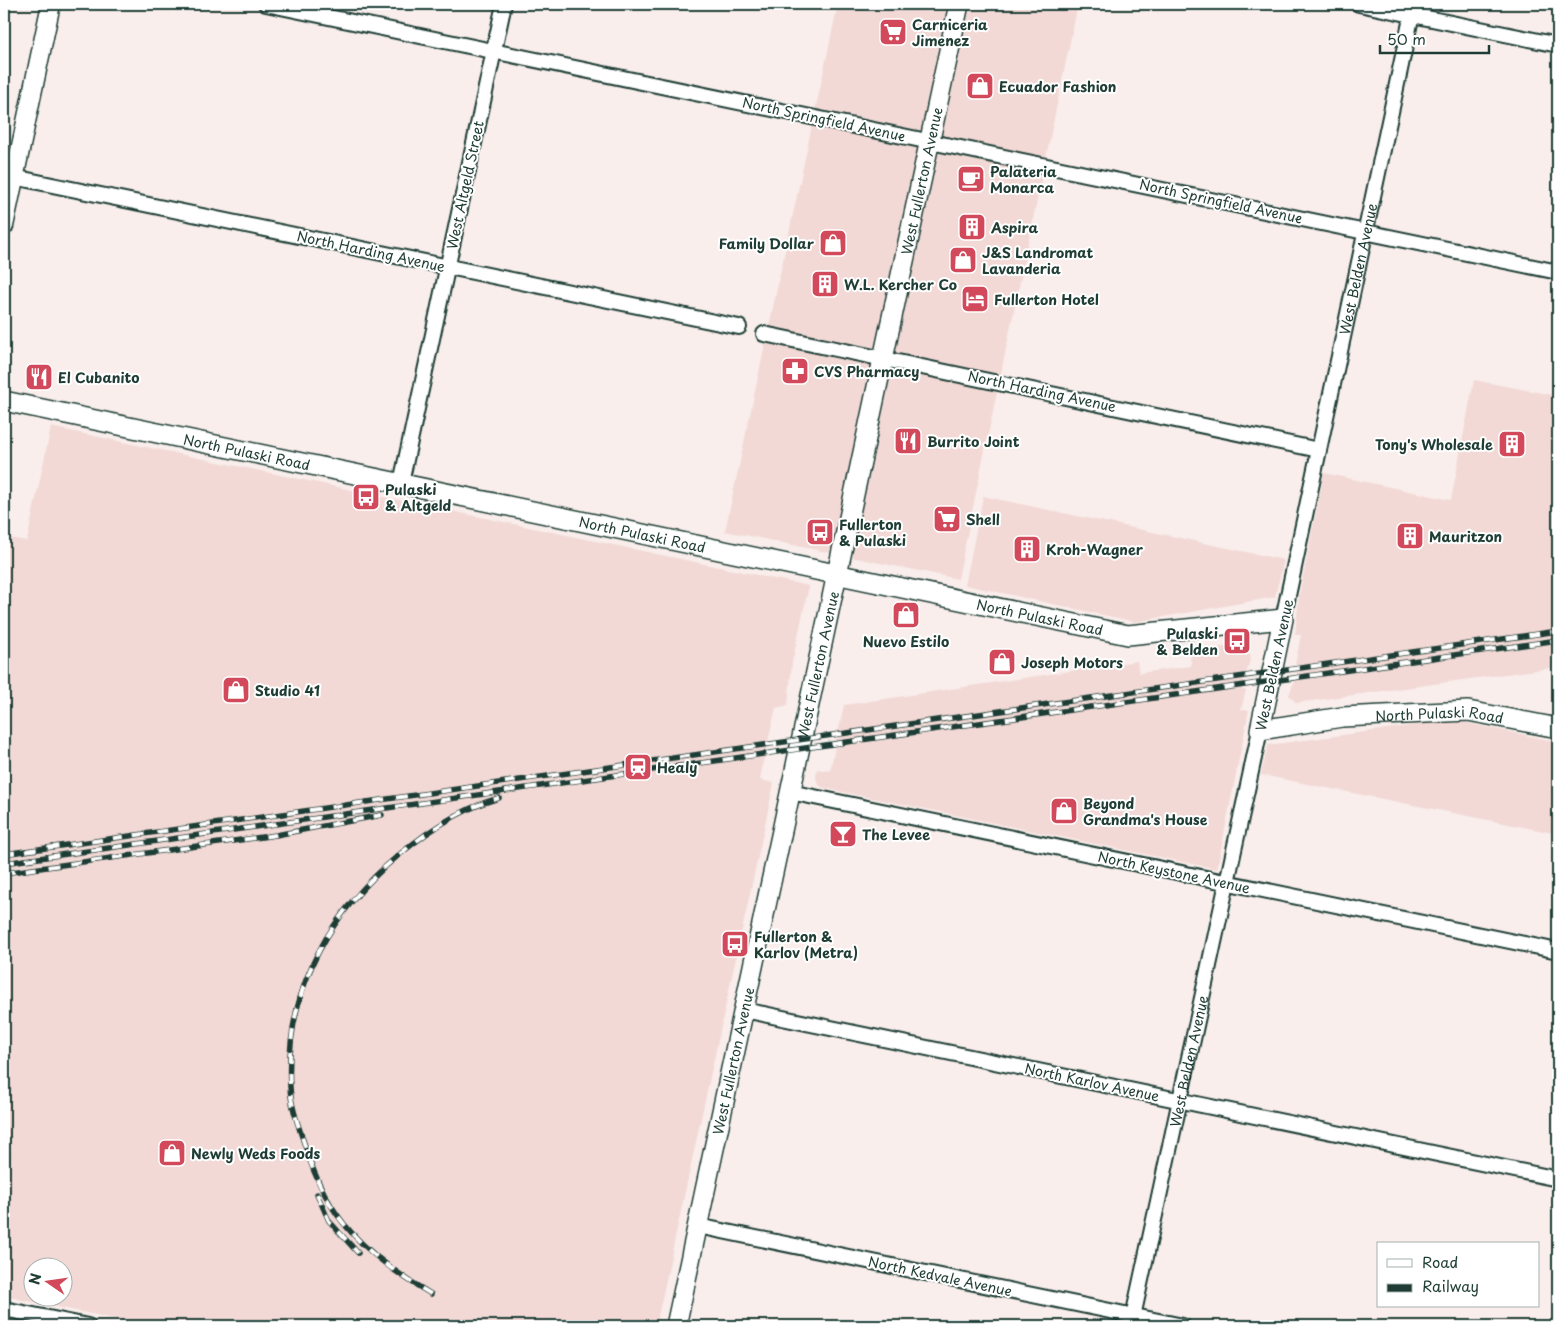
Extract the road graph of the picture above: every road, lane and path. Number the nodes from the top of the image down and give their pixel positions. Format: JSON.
{"nodes":[{"id":1,"x":51,"y":4,"type":"edge"},
{"id":2,"x":266,"y":4,"type":"edge"},
{"id":3,"x":504,"y":4,"type":"edge"},
{"id":4,"x":959,"y":4,"type":"edge"},
{"id":5,"x":1359,"y":4,"type":"edge"},
{"id":6,"x":1413,"y":9,"type":"edge"},
{"id":7,"x":1558,"y":45,"type":"edge"},
{"id":8,"x":493,"y":51,"type":"junction"},
{"id":9,"x":930,"y":141,"type":"junction"},
{"id":10,"x":9,"y":176,"type":"edge"},
{"id":11,"x":4,"y":226,"type":"edge"},
{"id":12,"x":1365,"y":231,"type":"junction"},
{"id":13,"x":447,"y":267,"type":"junction"},
{"id":14,"x":1558,"y":272,"type":"edge"},
{"id":15,"x":739,"y":327,"type":"dead end"},
{"id":16,"x":764,"y":334,"type":"dead end"},
{"id":17,"x":884,"y":358,"type":"junction"},
{"id":18,"x":4,"y":401,"type":"edge"},
{"id":19,"x":1319,"y":450,"type":"junction"},
{"id":20,"x":401,"y":483,"type":"junction"},
{"id":21,"x":837,"y":574,"type":"junction"},
{"id":22,"x":1283,"y":619,"type":"junction"},
{"id":23,"x":1558,"y":728,"type":"edge"},
{"id":24,"x":1260,"y":730,"type":"junction"},
{"id":25,"x":790,"y":792,"type":"junction"},
{"id":26,"x":1226,"y":882,"type":"junction"},
{"id":27,"x":1558,"y":951,"type":"edge"},
{"id":28,"x":744,"y":1010,"type":"junction"},
{"id":29,"x":1180,"y":1100,"type":"junction"},
{"id":30,"x":1558,"y":1179,"type":"edge"},
{"id":31,"x":698,"y":1226,"type":"junction"},
{"id":32,"x":4,"y":1309,"type":"edge"},
{"id":33,"x":1132,"y":1321,"type":"edge"},
{"id":34,"x":88,"y":1326,"type":"edge"},
{"id":35,"x":676,"y":1326,"type":"edge"},
{"id":36,"x":1183,"y":1326,"type":"edge"}],
"edges":[{"from":1,"to":10,"type":"street"},
{"from":2,"to":8,"type":"street","name":"North Springfield Avenue"},
{"from":3,"to":8,"type":"street","name":"West Altgeld Street"},
{"from":4,"to":9,"type":"main road","name":"West Fullerton Avenue"},
{"from":5,"to":6,"type":"street"},
{"from":6,"to":7,"type":"street"},
{"from":6,"to":12,"type":"street","name":"West Belden Avenue"},
{"from":8,"to":9,"type":"street","name":"North Springfield Avenue"},
{"from":8,"to":13,"type":"street","name":"West Altgeld Street"},
{"from":9,"to":12,"type":"street","name":"North Springfield Avenue"},
{"from":9,"to":17,"type":"main road","name":"West Fullerton Avenue"},
{"from":10,"to":11,"type":"street"},
{"from":10,"to":13,"type":"street","name":"North Harding Avenue"},
{"from":12,"to":14,"type":"street","name":"North Springfield Avenue"},
{"from":12,"to":19,"type":"street","name":"West Belden Avenue"},
{"from":13,"to":15,"type":"street","name":"North Harding Avenue"},
{"from":13,"to":20,"type":"street","name":"West Altgeld Street"},
{"from":16,"to":17,"type":"street","name":"North Harding Avenue"},
{"from":17,"to":19,"type":"street","name":"North Harding Avenue"},
{"from":17,"to":21,"type":"main road","name":"West Fullerton Avenue"},
{"from":18,"to":20,"type":"main road","name":"North Pulaski Road"},
{"from":19,"to":22,"type":"street","name":"West Belden Avenue"},
{"from":20,"to":21,"type":"main road","name":"North Pulaski Road"},
{"from":21,"to":22,"type":"main road","name":"North Pulaski Road"},
{"from":21,"to":25,"type":"main road","name":"West Fullerton Avenue"},
{"from":22,"to":24,"type":"main road","name":"West Belden Avenue"},
{"from":23,"to":24,"type":"main road","name":"North Pulaski Road"},
{"from":24,"to":26,"type":"street","name":"West Belden Avenue"},
{"from":25,"to":26,"type":"street","name":"North Keystone Avenue"},
{"from":25,"to":28,"type":"main road","name":"West Fullerton Avenue"},
{"from":26,"to":27,"type":"street","name":"North Keystone Avenue"},
{"from":26,"to":29,"type":"street","name":"West Belden Avenue"},
{"from":28,"to":29,"type":"street","name":"North Karlov Avenue"},
{"from":28,"to":31,"type":"main road","name":"West Fullerton Avenue"},
{"from":29,"to":30,"type":"street","name":"North Karlov Avenue"},
{"from":29,"to":33,"type":"street","name":"West Belden Avenue"},
{"from":31,"to":33,"type":"street","name":"North Kedvale Avenue"},
{"from":31,"to":35,"type":"main road","name":"West Fullerton Avenue"},
{"from":32,"to":34,"type":"street"},
{"from":33,"to":36,"type":"street","name":"North Kedvale Avenue"}]}
